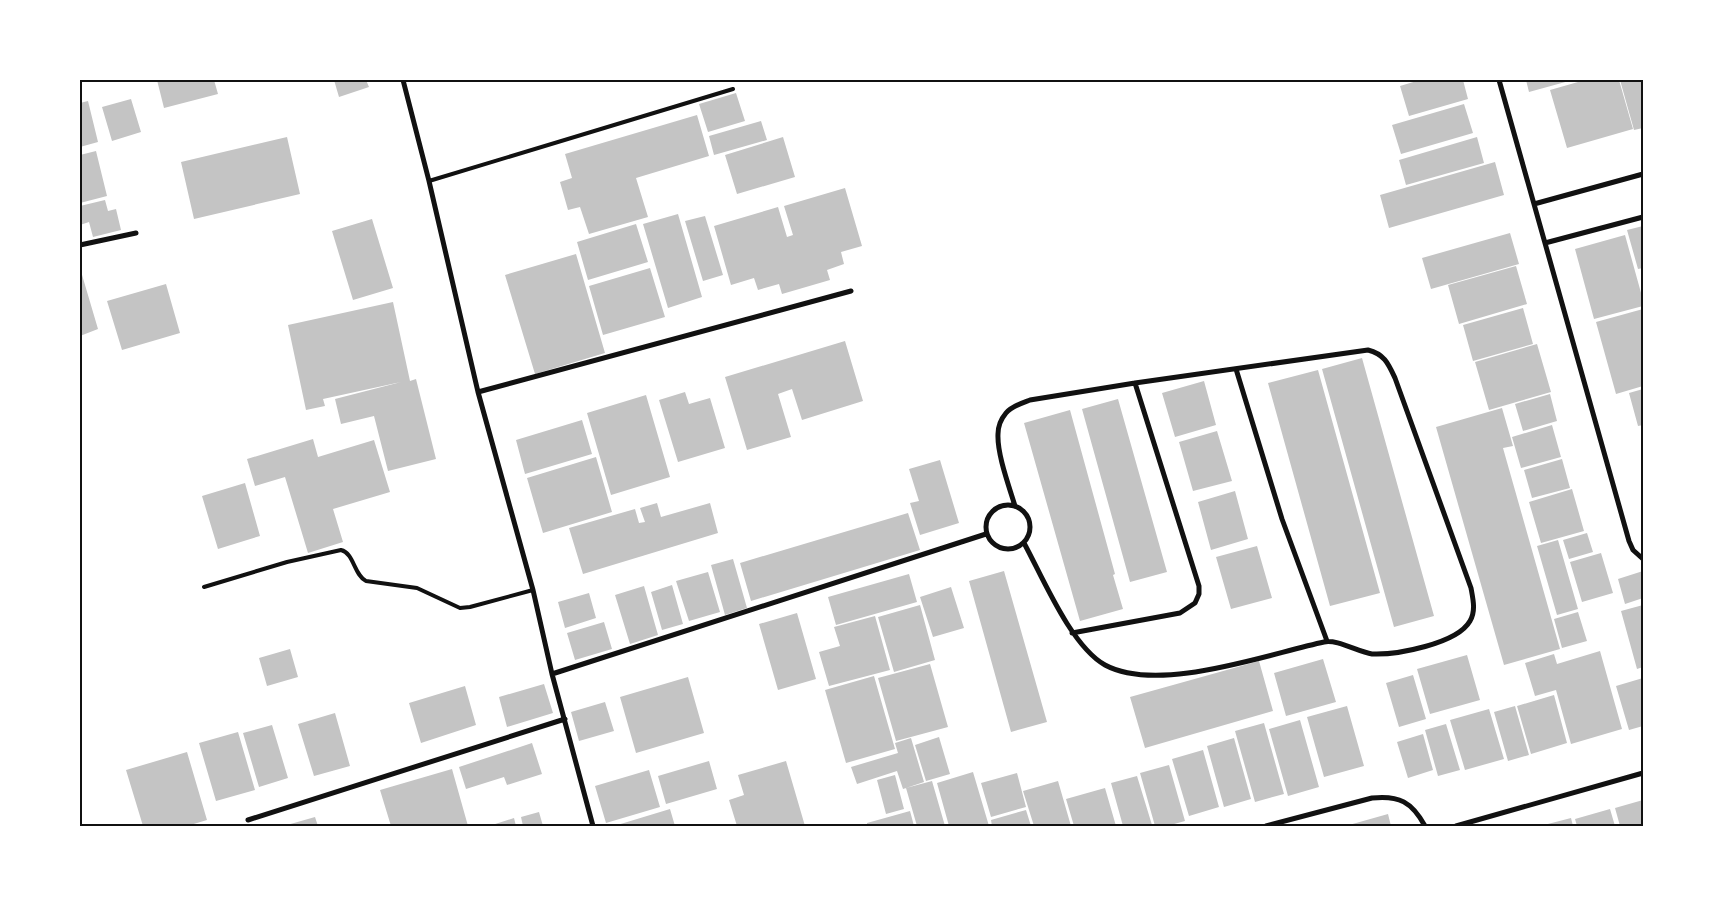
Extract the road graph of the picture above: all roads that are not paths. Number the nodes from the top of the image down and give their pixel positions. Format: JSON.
{"nodes":[{"id":1,"x":403,"y":80,"type":"edge"},
{"id":2,"x":1499,"y":80,"type":"edge"},
{"id":3,"x":733,"y":89,"type":"dead end"},
{"id":4,"x":1643,"y":174,"type":"edge"},
{"id":5,"x":429,"y":181,"type":"junction"},
{"id":6,"x":1534,"y":204,"type":"junction"},
{"id":7,"x":1643,"y":216,"type":"edge"},
{"id":8,"x":136,"y":233,"type":"dead end"},
{"id":9,"x":1545,"y":243,"type":"junction"},
{"id":10,"x":80,"y":245,"type":"edge"},
{"id":11,"x":851,"y":291,"type":"dead end"},
{"id":12,"x":1236,"y":368,"type":"junction"},
{"id":13,"x":1134,"y":383,"type":"junction"},
{"id":14,"x":478,"y":392,"type":"junction"},
{"id":15,"x":1015,"y":506,"type":"junction"},
{"id":16,"x":986,"y":534,"type":"junction"},
{"id":17,"x":1024,"y":543,"type":"junction"},
{"id":18,"x":1643,"y":559,"type":"edge"},
{"id":19,"x":204,"y":588,"type":"dead end"},
{"id":20,"x":533,"y":590,"type":"junction"},
{"id":21,"x":1072,"y":633,"type":"junction"},
{"id":22,"x":1328,"y":641,"type":"junction"},
{"id":23,"x":552,"y":674,"type":"junction"},
{"id":24,"x":565,"y":719,"type":"junction"},
{"id":25,"x":1643,"y":773,"type":"edge"},
{"id":26,"x":248,"y":820,"type":"dead end"},
{"id":27,"x":593,"y":826,"type":"edge"},
{"id":28,"x":1266,"y":826,"type":"edge"},
{"id":29,"x":1425,"y":826,"type":"edge"},
{"id":30,"x":1456,"y":826,"type":"edge"}],
"edges":[{"from":1,"to":5,"type":"street"},
{"from":2,"to":6,"type":"street"},
{"from":3,"to":5,"type":"lane"},
{"from":4,"to":6,"type":"street"},
{"from":5,"to":14,"type":"street"},
{"from":6,"to":9,"type":"street"},
{"from":7,"to":9,"type":"street"},
{"from":8,"to":10,"type":"street"},
{"from":9,"to":18,"type":"street"},
{"from":11,"to":14,"type":"street"},
{"from":12,"to":13,"type":"street"},
{"from":12,"to":22,"type":"street"},
{"from":12,"to":22,"type":"street"},
{"from":13,"to":15,"type":"street"},
{"from":13,"to":21,"type":"street"},
{"from":14,"to":20,"type":"street"},
{"from":15,"to":16,"type":"street"},
{"from":15,"to":17,"type":"street"},
{"from":16,"to":17,"type":"street"},
{"from":16,"to":23,"type":"street"},
{"from":17,"to":21,"type":"street"},
{"from":19,"to":20,"type":"lane"},
{"from":20,"to":23,"type":"street"},
{"from":21,"to":22,"type":"street"},
{"from":23,"to":24,"type":"street"},
{"from":24,"to":26,"type":"street"},
{"from":24,"to":27,"type":"street"},
{"from":25,"to":30,"type":"street"},
{"from":28,"to":29,"type":"street"}]}
